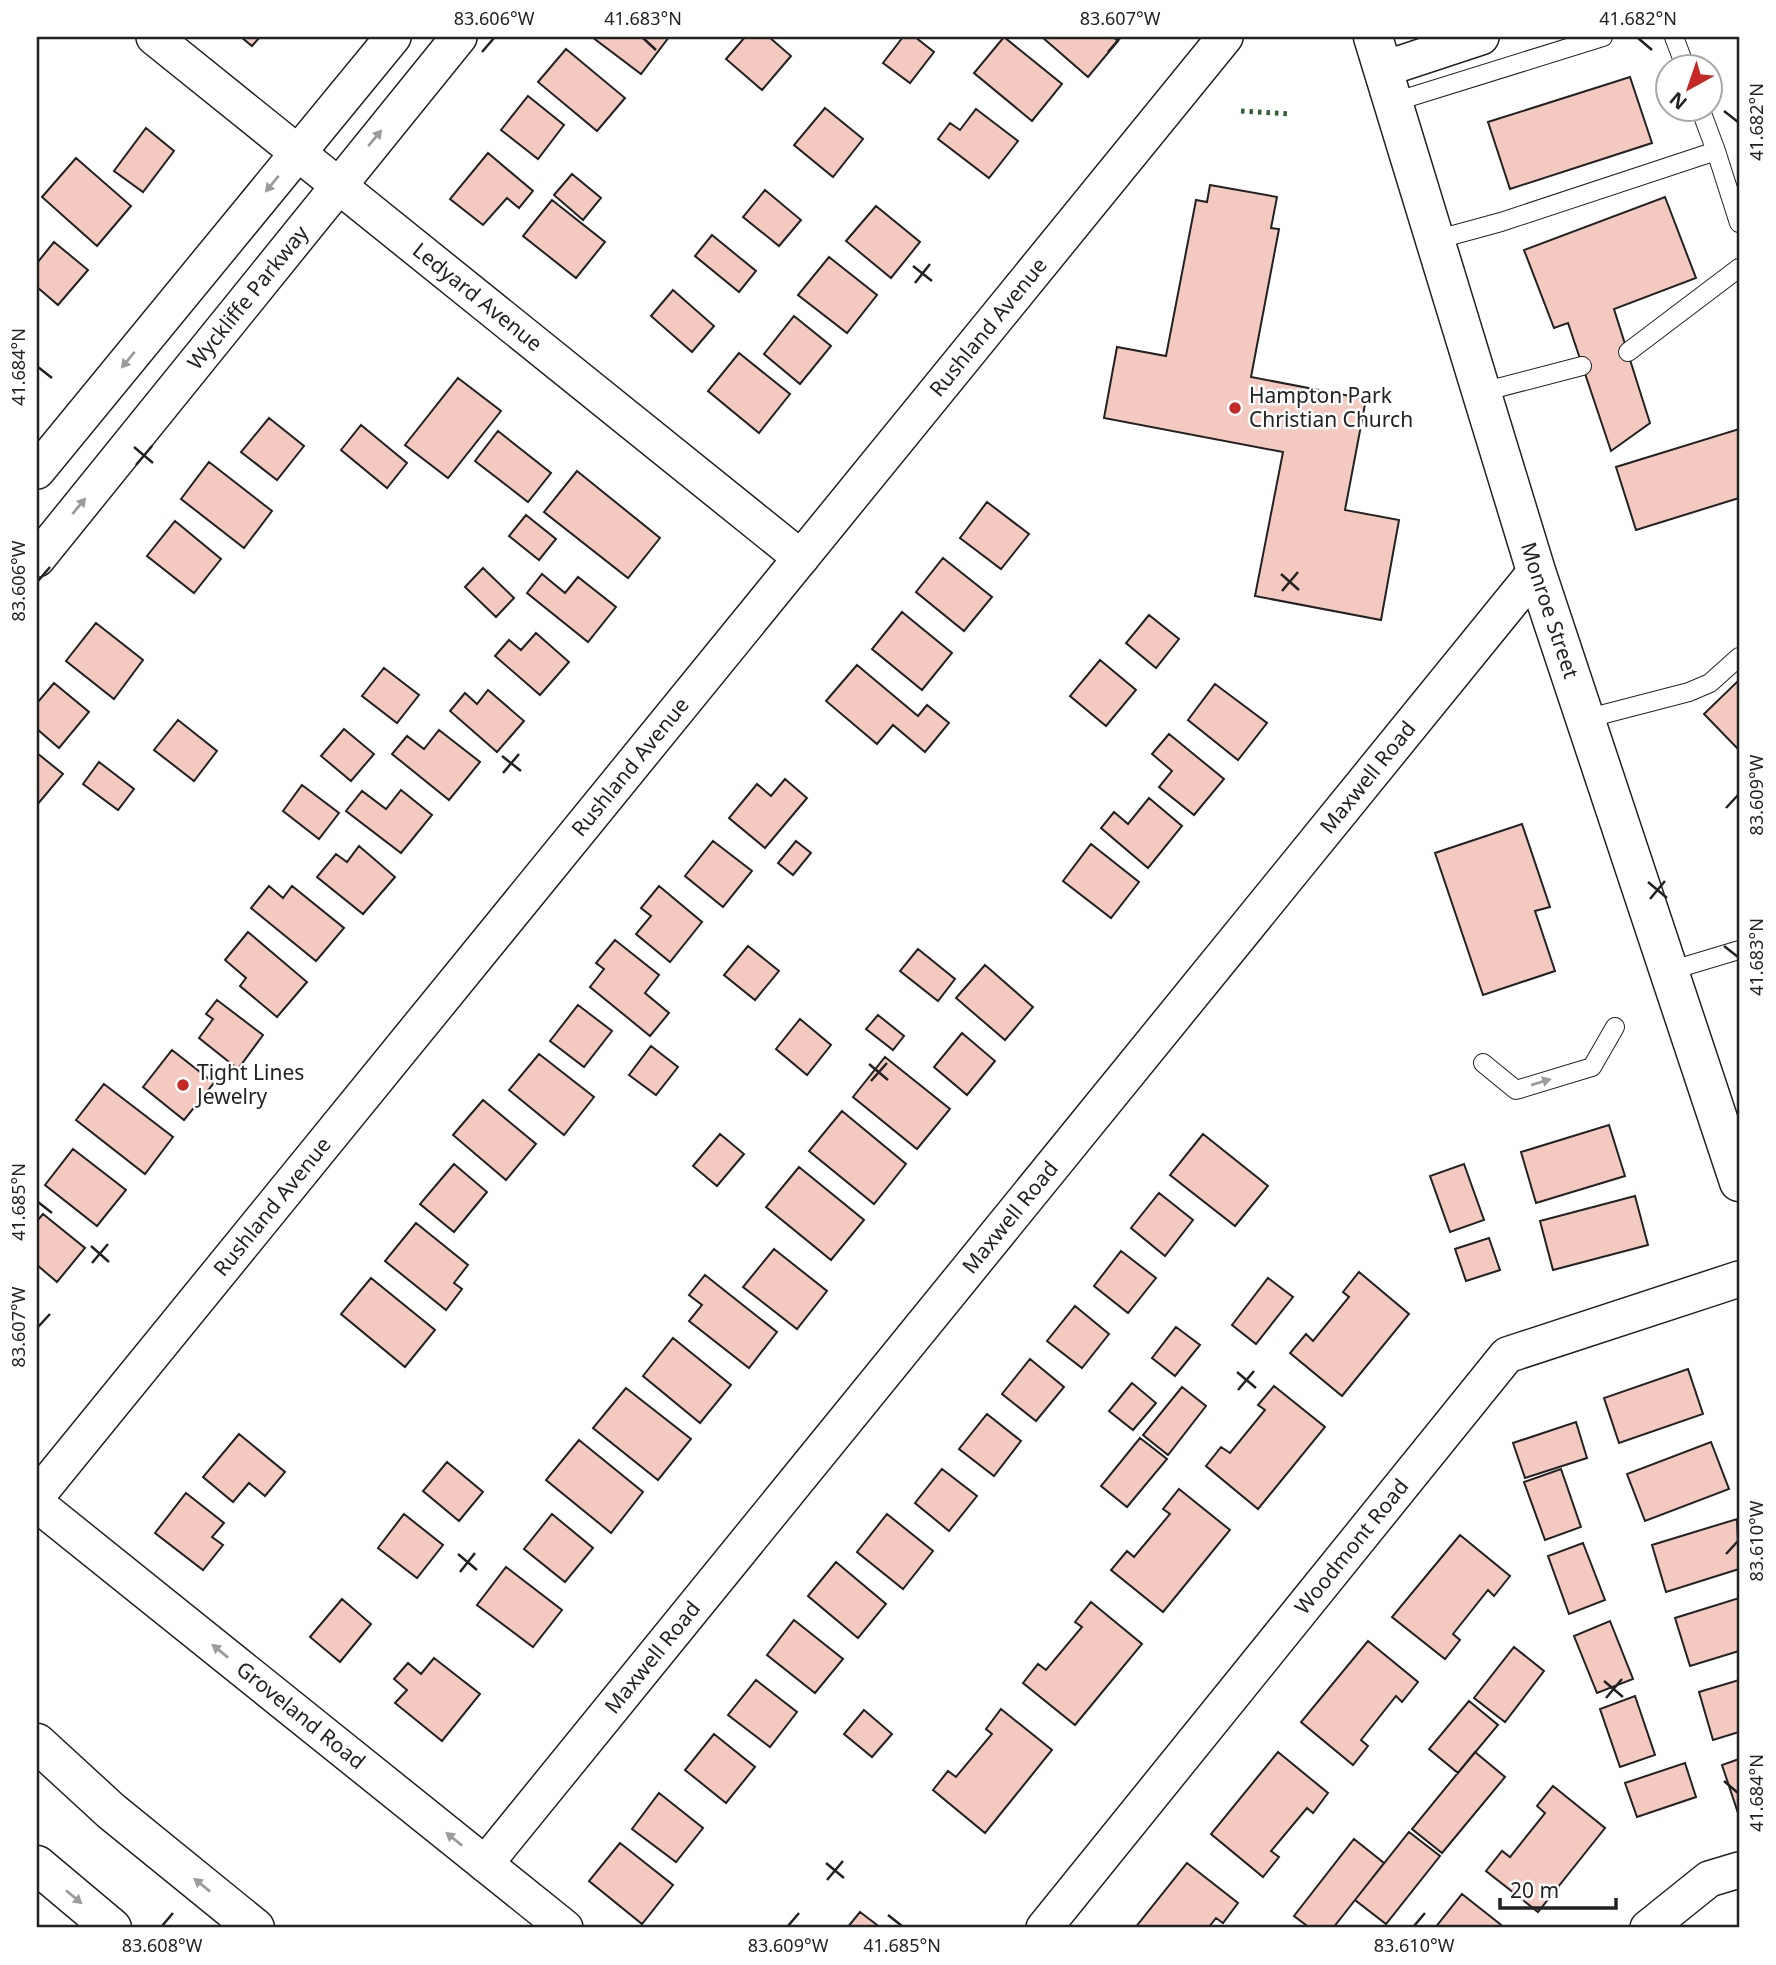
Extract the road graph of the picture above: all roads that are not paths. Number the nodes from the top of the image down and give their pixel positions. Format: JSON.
{"nodes":[{"id":1,"x":154,"y":37,"type":"edge"},
{"id":2,"x":393,"y":37,"type":"edge"},
{"id":3,"x":459,"y":37,"type":"edge"},
{"id":4,"x":1224,"y":37,"type":"edge"},
{"id":5,"x":1481,"y":37,"type":"edge"},
{"id":6,"x":1603,"y":37,"type":"edge"},
{"id":7,"x":1384,"y":69,"type":"edge"},
{"id":8,"x":1705,"y":122,"type":"edge"},
{"id":9,"x":299,"y":151,"type":"junction"},
{"id":10,"x":1716,"y":151,"type":"junction"},
{"id":11,"x":338,"y":183,"type":"junction"},
{"id":12,"x":1739,"y":223,"type":"edge"},
{"id":13,"x":1435,"y":240,"type":"junction"},
{"id":14,"x":1739,"y":268,"type":"edge"},
{"id":15,"x":1628,"y":352,"type":"dead end"},
{"id":16,"x":1582,"y":366,"type":"dead end"},
{"id":17,"x":1482,"y":392,"type":"junction"},
{"id":18,"x":37,"y":471,"type":"edge"},
{"id":19,"x":800,"y":558,"type":"junction"},
{"id":20,"x":37,"y":559,"type":"edge"},
{"id":21,"x":1536,"y":570,"type":"junction"},
{"id":22,"x":1739,"y":657,"type":"edge"},
{"id":23,"x":1585,"y":719,"type":"junction"},
{"id":24,"x":1739,"y":950,"type":"edge"},
{"id":25,"x":1669,"y":971,"type":"junction"},
{"id":26,"x":1615,"y":1027,"type":"dead end"},
{"id":27,"x":1483,"y":1063,"type":"dead end"},
{"id":28,"x":1739,"y":1182,"type":"edge"},
{"id":29,"x":1739,"y":1279,"type":"edge"},
{"id":30,"x":37,"y":1496,"type":"edge"},
{"id":31,"x":37,"y":1504,"type":"edge"},
{"id":32,"x":37,"y":1743,"type":"edge"},
{"id":33,"x":37,"y":1864,"type":"edge"},
{"id":34,"x":485,"y":1864,"type":"junction"},
{"id":35,"x":1739,"y":1870,"type":"edge"},
{"id":36,"x":112,"y":1928,"type":"edge"},
{"id":37,"x":255,"y":1928,"type":"edge"},
{"id":38,"x":565,"y":1928,"type":"edge"},
{"id":39,"x":1044,"y":1928,"type":"edge"},
{"id":40,"x":1648,"y":1928,"type":"edge"}],
"edges":[{"from":1,"to":9,"type":"street","name":"Ledyard Avenue"},
{"from":2,"to":9,"type":"street"},
{"from":11,"to":3,"type":"street","name":"Wyckliffe Parkway","one_way":true},
{"from":4,"to":19,"type":"street","name":"Rushland Avenue"},
{"from":5,"to":7,"type":"street"},
{"from":6,"to":7,"type":"lane"},
{"from":7,"to":13,"type":"main road","name":"Monroe Street"},
{"from":8,"to":10,"type":"lane"},
{"from":9,"to":11,"type":"street","name":"Ledyard Avenue"},
{"from":9,"to":18,"type":"street","one_way":true},
{"from":10,"to":12,"type":"lane"},
{"from":10,"to":13,"type":"lane"},
{"from":11,"to":19,"type":"street","name":"Ledyard Avenue"},
{"from":20,"to":11,"type":"street","name":"Wyckliffe Parkway","one_way":true},
{"from":13,"to":17,"type":"main road","name":"Monroe Street"},
{"from":14,"to":15,"type":"lane"},
{"from":16,"to":17,"type":"lane"},
{"from":17,"to":21,"type":"main road","name":"Monroe Street"},
{"from":19,"to":30,"type":"street","name":"Rushland Avenue"},
{"from":21,"to":23,"type":"main road","name":"Monroe Street"},
{"from":21,"to":34,"type":"street","name":"Maxwell Road"},
{"from":22,"to":23,"type":"lane"},
{"from":23,"to":25,"type":"main road","name":"Monroe Street"},
{"from":24,"to":25,"type":"lane"},
{"from":25,"to":28,"type":"main road","name":"Monroe Street"},
{"from":27,"to":26,"type":"lane","one_way":true},
{"from":29,"to":39,"type":"street","name":"Woodmont Road"},
{"from":34,"to":31,"type":"street","name":"Groveland Road","one_way":true},
{"from":37,"to":32,"type":"main road","one_way":true},
{"from":33,"to":36,"type":"main road","one_way":true},
{"from":34,"to":38,"type":"street","name":"Groveland Road"},
{"from":35,"to":40,"type":"street"}]}
